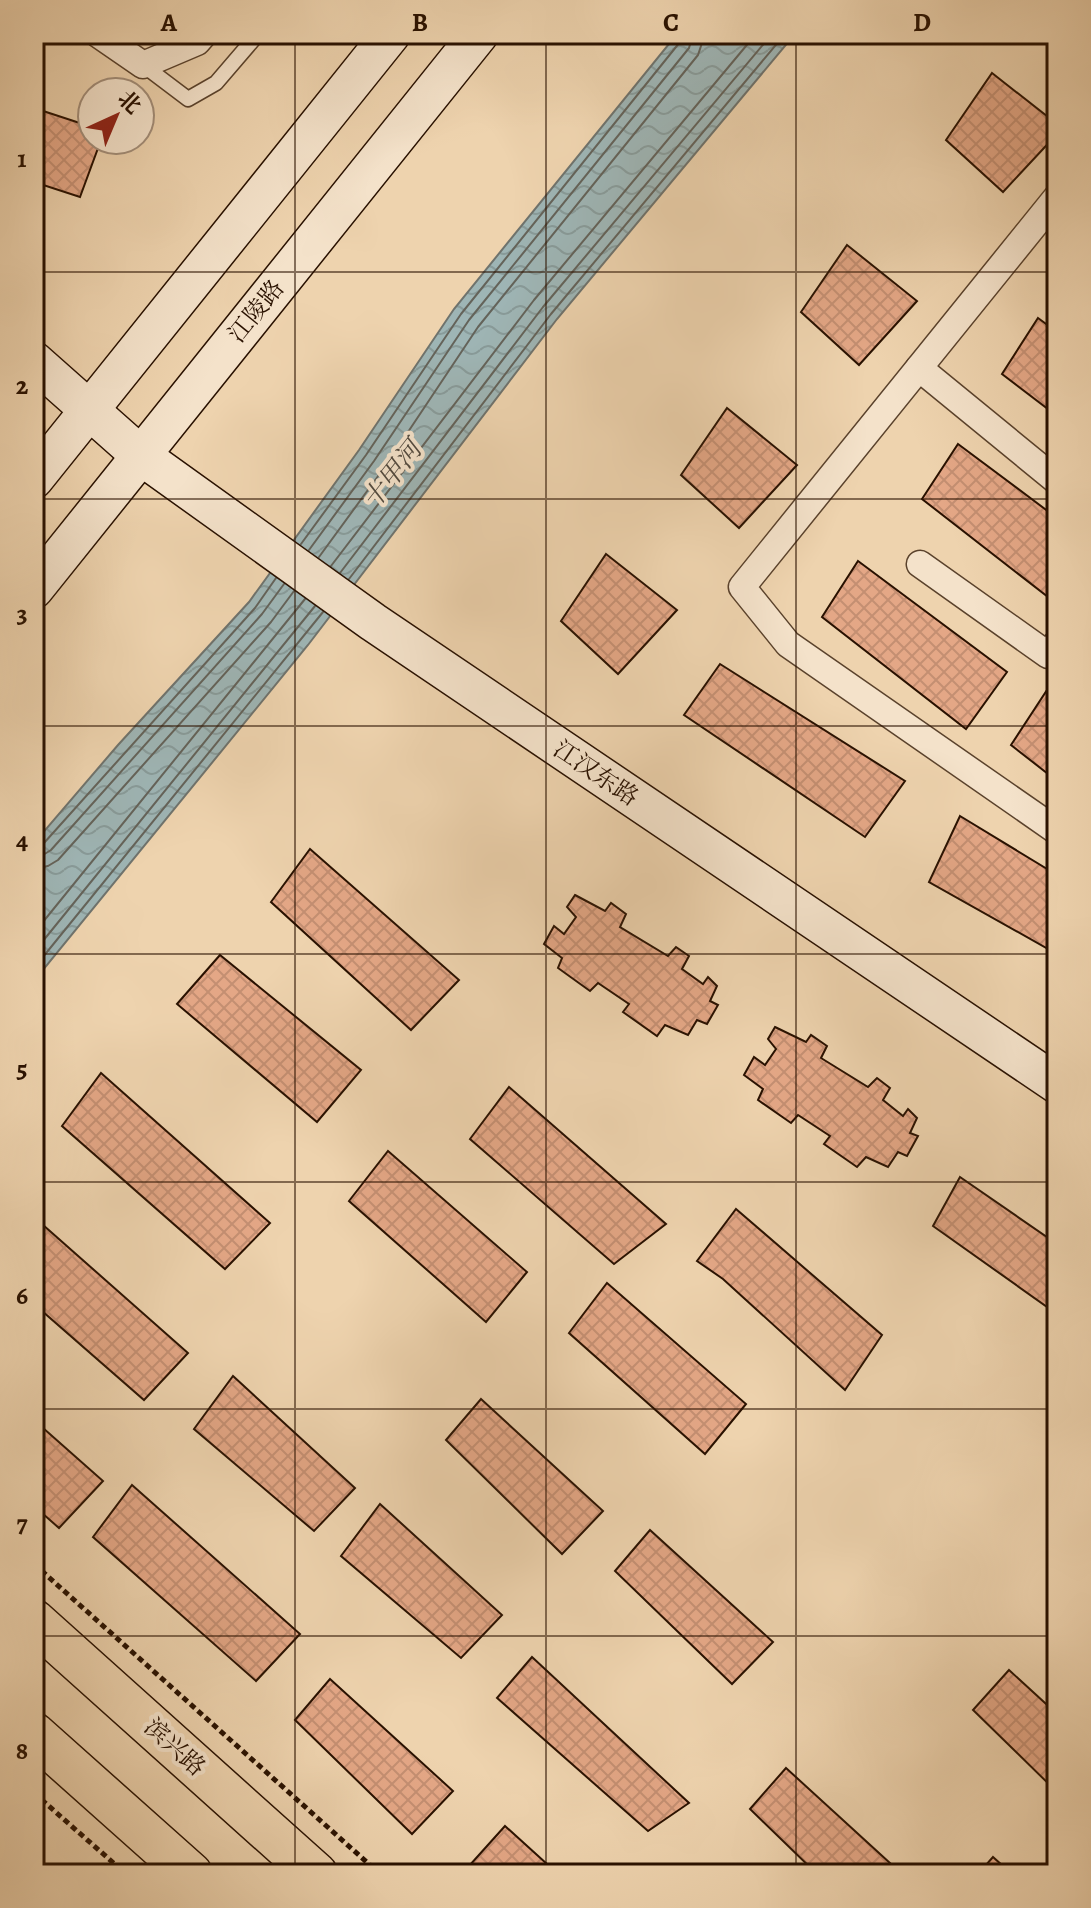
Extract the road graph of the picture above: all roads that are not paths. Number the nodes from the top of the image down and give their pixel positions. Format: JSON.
{"nodes":[{"id":1,"x":98,"y":34,"type":"edge"},
{"id":2,"x":204,"y":34,"type":"edge"},
{"id":3,"x":258,"y":34,"type":"edge"},
{"id":4,"x":391,"y":34,"type":"edge"},
{"id":5,"x":479,"y":34,"type":"edge"},
{"id":6,"x":143,"y":65,"type":"junction"},
{"id":7,"x":1057,"y":197,"type":"edge"},
{"id":8,"x":34,"y":361,"type":"edge"},
{"id":9,"x":919,"y":368,"type":"junction"},
{"id":10,"x":89,"y":411,"type":"junction"},
{"id":11,"x":140,"y":455,"type":"junction"},
{"id":12,"x":34,"y":479,"type":"edge"},
{"id":13,"x":1057,"y":481,"type":"edge"},
{"id":14,"x":920,"y":564,"type":"dead end"},
{"id":15,"x":34,"y":589,"type":"edge"},
{"id":16,"x":1054,"y":653,"type":"edge"},
{"id":17,"x":1057,"y":831,"type":"edge"},
{"id":18,"x":1057,"y":1084,"type":"edge"},
{"id":19,"x":34,"y":1621,"type":"edge"},
{"id":20,"x":34,"y":1734,"type":"edge"},
{"id":21,"x":191,"y":1874,"type":"edge"},
{"id":22,"x":316,"y":1874,"type":"edge"}],
"edges":[{"from":1,"to":6,"type":"street"},
{"from":2,"to":6,"type":"street"},
{"from":3,"to":6,"type":"lane"},
{"from":4,"to":10,"type":"main road"},
{"from":5,"to":11,"type":"main road","name":"江陵路"},
{"from":7,"to":9,"type":"street"},
{"from":8,"to":10,"type":"main road","name":"江汉东路"},
{"from":9,"to":13,"type":"street"},
{"from":9,"to":17,"type":"street"},
{"from":10,"to":11,"type":"main road","name":"江汉东路"},
{"from":10,"to":12,"type":"main road"},
{"from":11,"to":15,"type":"main road","name":"江陵路"},
{"from":11,"to":18,"type":"main road","name":"江汉东路"},
{"from":14,"to":16,"type":"street"},
{"from":19,"to":22,"type":"main road","name":"滨兴路"},
{"from":20,"to":21,"type":"main road"}]}
